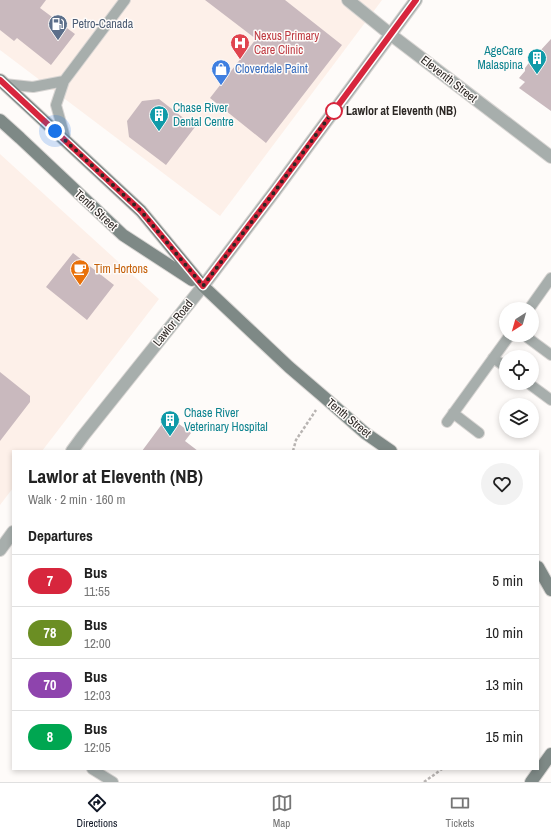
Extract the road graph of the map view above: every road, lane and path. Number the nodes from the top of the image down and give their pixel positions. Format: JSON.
{"nodes":[{"id":1,"x":125,"y":0,"type":"edge"},
{"id":2,"x":348,"y":0,"type":"edge"},
{"id":3,"x":416,"y":0,"type":"edge"},
{"id":4,"x":390,"y":34,"type":"junction"},
{"id":5,"x":64,"y":81,"type":"junction"},
{"id":6,"x":2,"y":82,"type":"edge"},
{"id":7,"x":0,"y":120,"type":"edge"},
{"id":8,"x":66,"y":141,"type":"junction"},
{"id":9,"x":551,"y":157,"type":"edge"},
{"id":10,"x":551,"y":278,"type":"edge"},
{"id":11,"x":203,"y":286,"type":"junction"},
{"id":12,"x":534,"y":302,"type":"edge"},
{"id":13,"x":505,"y":342,"type":"edge"},
{"id":14,"x":533,"y":342,"type":"edge"},
{"id":15,"x":551,"y":355,"type":"edge"},
{"id":16,"x":493,"y":358,"type":"junction"},
{"id":17,"x":499,"y":362,"type":"edge"},
{"id":18,"x":537,"y":390,"type":"edge"},
{"id":19,"x":324,"y":397,"type":"junction"},
{"id":20,"x":551,"y":400,"type":"edge"},
{"id":21,"x":479,"y":433,"type":"dead end"},
{"id":22,"x":73,"y":450,"type":"edge"},
{"id":23,"x":293,"y":450,"type":"edge"},
{"id":24,"x":390,"y":450,"type":"edge"},
{"id":25,"x":12,"y":533,"type":"edge"},
{"id":26,"x":0,"y":550,"type":"edge"},
{"id":27,"x":539,"y":569,"type":"edge"},
{"id":28,"x":551,"y":590,"type":"edge"},
{"id":29,"x":551,"y":754,"type":"edge"},
{"id":30,"x":94,"y":770,"type":"edge"},
{"id":31,"x":441,"y":770,"type":"edge"},
{"id":32,"x":113,"y":782,"type":"edge"},
{"id":33,"x":424,"y":782,"type":"edge"},
{"id":34,"x":531,"y":782,"type":"edge"}],
"edges":[{"from":1,"to":5,"type":"lane"},
{"from":2,"to":4,"type":"street","name":"Eleventh Street"},
{"from":3,"to":4,"type":"street","name":"Lawlor Road"},
{"from":4,"to":9,"type":"street","name":"Eleventh Street"},
{"from":4,"to":11,"type":"street","name":"Lawlor Road"},
{"from":5,"to":6,"type":"lane"},
{"from":5,"to":8,"type":"lane"},
{"from":6,"to":8,"type":"street","name":"Tenth Street"},
{"from":7,"to":11,"type":"street","name":"Tenth Street"},
{"from":8,"to":11,"type":"street","name":"Tenth Street"},
{"from":10,"to":12,"type":"lane"},
{"from":11,"to":19,"type":"street","name":"Tenth Street"},
{"from":11,"to":22,"type":"street","name":"Lawlor Road"},
{"from":13,"to":16,"type":"lane"},
{"from":14,"to":15,"type":"lane"},
{"from":16,"to":17,"type":"lane"},
{"from":16,"to":21,"type":"lane"},
{"from":18,"to":20,"type":"lane"},
{"from":19,"to":23,"type":"path"},
{"from":19,"to":24,"type":"street","name":"Tenth Street"},
{"from":25,"to":26,"type":"street"},
{"from":27,"to":28,"type":"street"},
{"from":29,"to":34,"type":"street"},
{"from":30,"to":32,"type":"lane"},
{"from":31,"to":33,"type":"path"}]}
